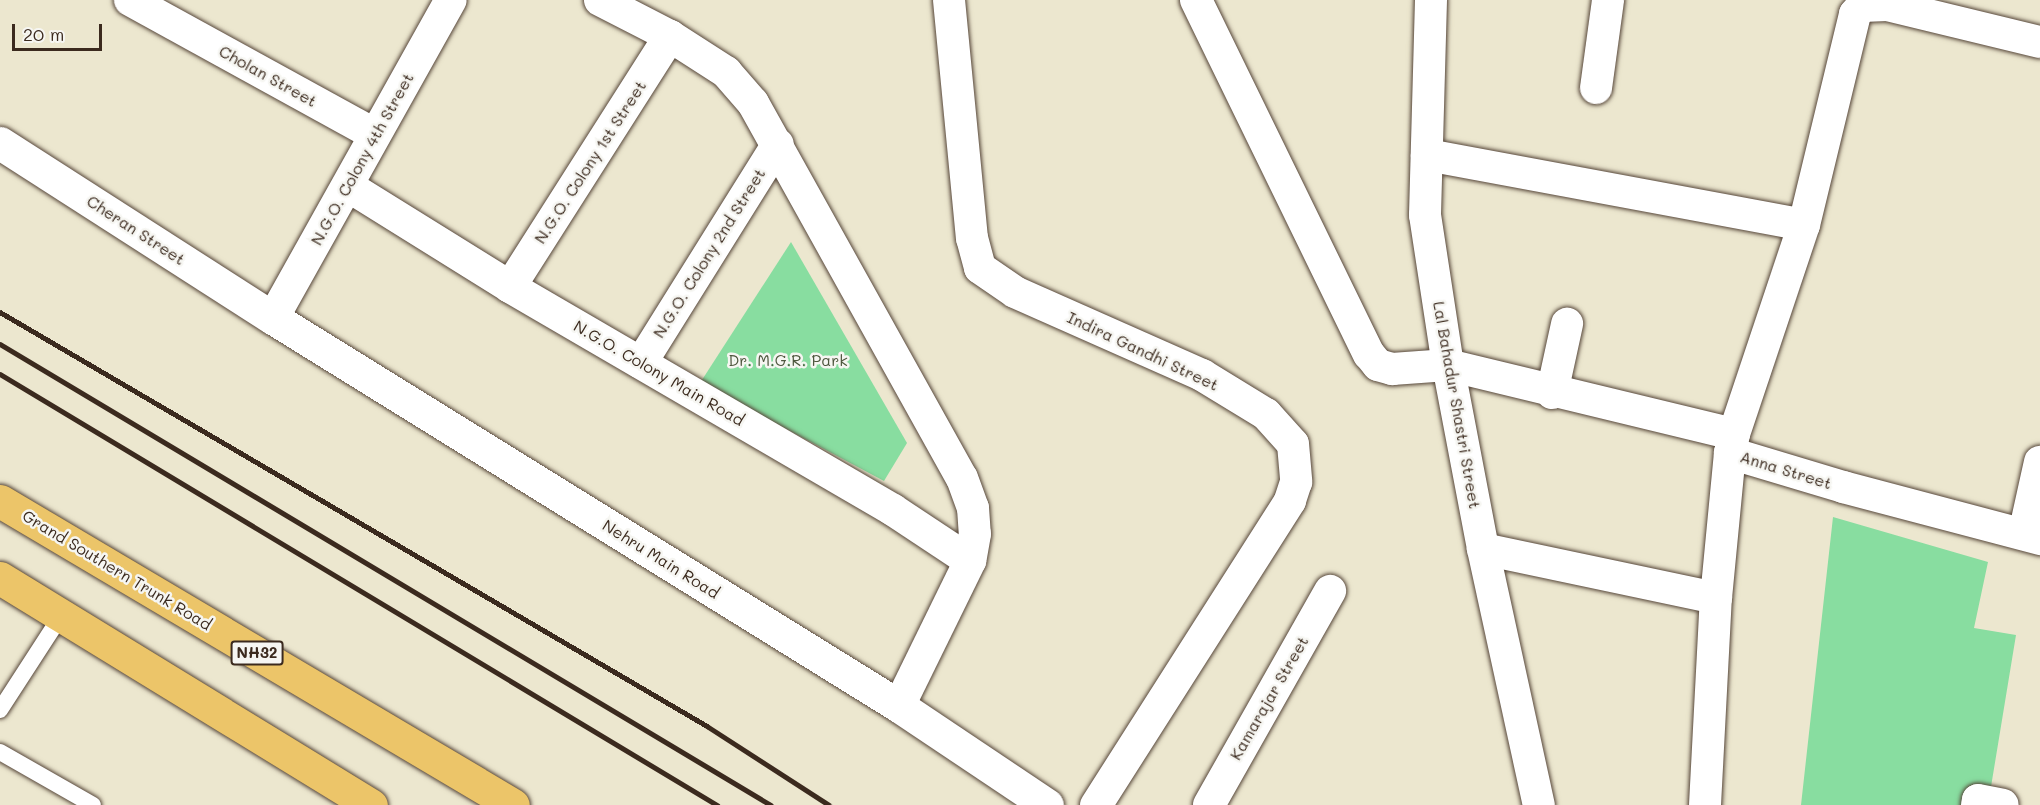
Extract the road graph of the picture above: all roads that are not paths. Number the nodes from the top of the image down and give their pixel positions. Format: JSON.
{"nodes":[{"id":1,"x":130,"y":0,"type":"edge"},
{"id":2,"x":451,"y":0,"type":"edge"},
{"id":3,"x":600,"y":0,"type":"edge"},
{"id":4,"x":949,"y":0,"type":"edge"},
{"id":5,"x":1196,"y":0,"type":"edge"},
{"id":6,"x":1431,"y":0,"type":"edge"},
{"id":7,"x":1608,"y":0,"type":"edge"},
{"id":8,"x":670,"y":36,"type":"junction"},
{"id":9,"x":2040,"y":42,"type":"edge"},
{"id":10,"x":1596,"y":88,"type":"dead end"},
{"id":11,"x":374,"y":134,"type":"junction"},
{"id":12,"x":0,"y":143,"type":"edge"},
{"id":13,"x":778,"y":144,"type":"junction"},
{"id":14,"x":1426,"y":155,"type":"junction"},
{"id":15,"x":348,"y":186,"type":"junction"},
{"id":16,"x":1804,"y":225,"type":"junction"},
{"id":17,"x":510,"y":287,"type":"junction"},
{"id":18,"x":273,"y":318,"type":"junction"},
{"id":19,"x":1567,"y":324,"type":"dead end"},
{"id":20,"x":641,"y":363,"type":"junction"},
{"id":21,"x":1448,"y":365,"type":"junction"},
{"id":22,"x":1552,"y":393,"type":"junction"},
{"id":23,"x":1732,"y":443,"type":"junction"},
{"id":24,"x":2040,"y":462,"type":"edge"},
{"id":25,"x":0,"y":501,"type":"edge"},
{"id":26,"x":2032,"y":536,"type":"edge"},
{"id":27,"x":1483,"y":549,"type":"junction"},
{"id":28,"x":970,"y":561,"type":"junction"},
{"id":29,"x":1,"y":580,"type":"edge"},
{"id":30,"x":1330,"y":591,"type":"dead end"},
{"id":31,"x":1716,"y":598,"type":"junction"},
{"id":32,"x":62,"y":614,"type":"junction"},
{"id":33,"x":899,"y":706,"type":"junction"},
{"id":34,"x":0,"y":710,"type":"edge"},
{"id":35,"x":0,"y":752,"type":"edge"},
{"id":36,"x":93,"y":805,"type":"edge"},
{"id":37,"x":371,"y":805,"type":"edge"},
{"id":38,"x":513,"y":805,"type":"edge"},
{"id":39,"x":1047,"y":805,"type":"edge"},
{"id":40,"x":1096,"y":805,"type":"edge"},
{"id":41,"x":1209,"y":805,"type":"edge"},
{"id":42,"x":1539,"y":805,"type":"edge"},
{"id":43,"x":1705,"y":805,"type":"edge"},
{"id":44,"x":1977,"y":805,"type":"edge"},
{"id":45,"x":2003,"y":805,"type":"edge"}],
"edges":[{"from":1,"to":11,"type":"street","name":"Cholan Street"},
{"from":2,"to":11,"type":"street","name":"N.G.O. Colony 4th Street"},
{"from":3,"to":8,"type":"street"},
{"from":4,"to":40,"type":"street","name":"Indira Gandhi Street"},
{"from":5,"to":21,"type":"street","name":"Anna Street"},
{"from":6,"to":14,"type":"street","name":"Lal Bahadur Shastri Street"},
{"from":7,"to":10,"type":"street"},
{"from":8,"to":13,"type":"street"},
{"from":8,"to":17,"type":"street","name":"N.G.O. Colony 1st Street"},
{"from":9,"to":16,"type":"street"},
{"from":11,"to":15,"type":"street","name":"N.G.O. Colony 4th Street"},
{"from":12,"to":18,"type":"street","name":"Cheran Street"},
{"from":13,"to":20,"type":"street","name":"N.G.O. Colony 2nd Street"},
{"from":13,"to":28,"type":"street"},
{"from":14,"to":16,"type":"street"},
{"from":14,"to":21,"type":"street","name":"Lal Bahadur Shastri Street"},
{"from":15,"to":17,"type":"street","name":"N.G.O. Colony Main Road"},
{"from":15,"to":18,"type":"street","name":"N.G.O. Colony 4th Street"},
{"from":16,"to":23,"type":"street"},
{"from":17,"to":20,"type":"street","name":"N.G.O. Colony Main Road"},
{"from":18,"to":33,"type":"street","name":"Nehru Main Road"},
{"from":19,"to":22,"type":"street"},
{"from":20,"to":28,"type":"street","name":"N.G.O. Colony Main Road"},
{"from":21,"to":22,"type":"street","name":"Anna Street"},
{"from":21,"to":27,"type":"street","name":"Lal Bahadur Shastri Street"},
{"from":22,"to":23,"type":"street","name":"Anna Street"},
{"from":23,"to":26,"type":"street","name":"Anna Street"},
{"from":23,"to":31,"type":"street"},
{"from":24,"to":26,"type":"street"},
{"from":25,"to":38,"type":"highway","name":"Grand Southern Trunk Road","number":"NH32"},
{"from":27,"to":31,"type":"street"},
{"from":27,"to":42,"type":"street","name":"Lal Bahadur Shastri Street"},
{"from":28,"to":33,"type":"street"},
{"from":29,"to":32,"type":"highway"},
{"from":30,"to":41,"type":"street","name":"Kamarajar Street"},
{"from":31,"to":43,"type":"street"},
{"from":32,"to":34,"type":"lane"},
{"from":32,"to":37,"type":"highway"},
{"from":33,"to":39,"type":"street","name":"Nehru Main Road"},
{"from":35,"to":36,"type":"lane"},
{"from":44,"to":45,"type":"street"}]}
